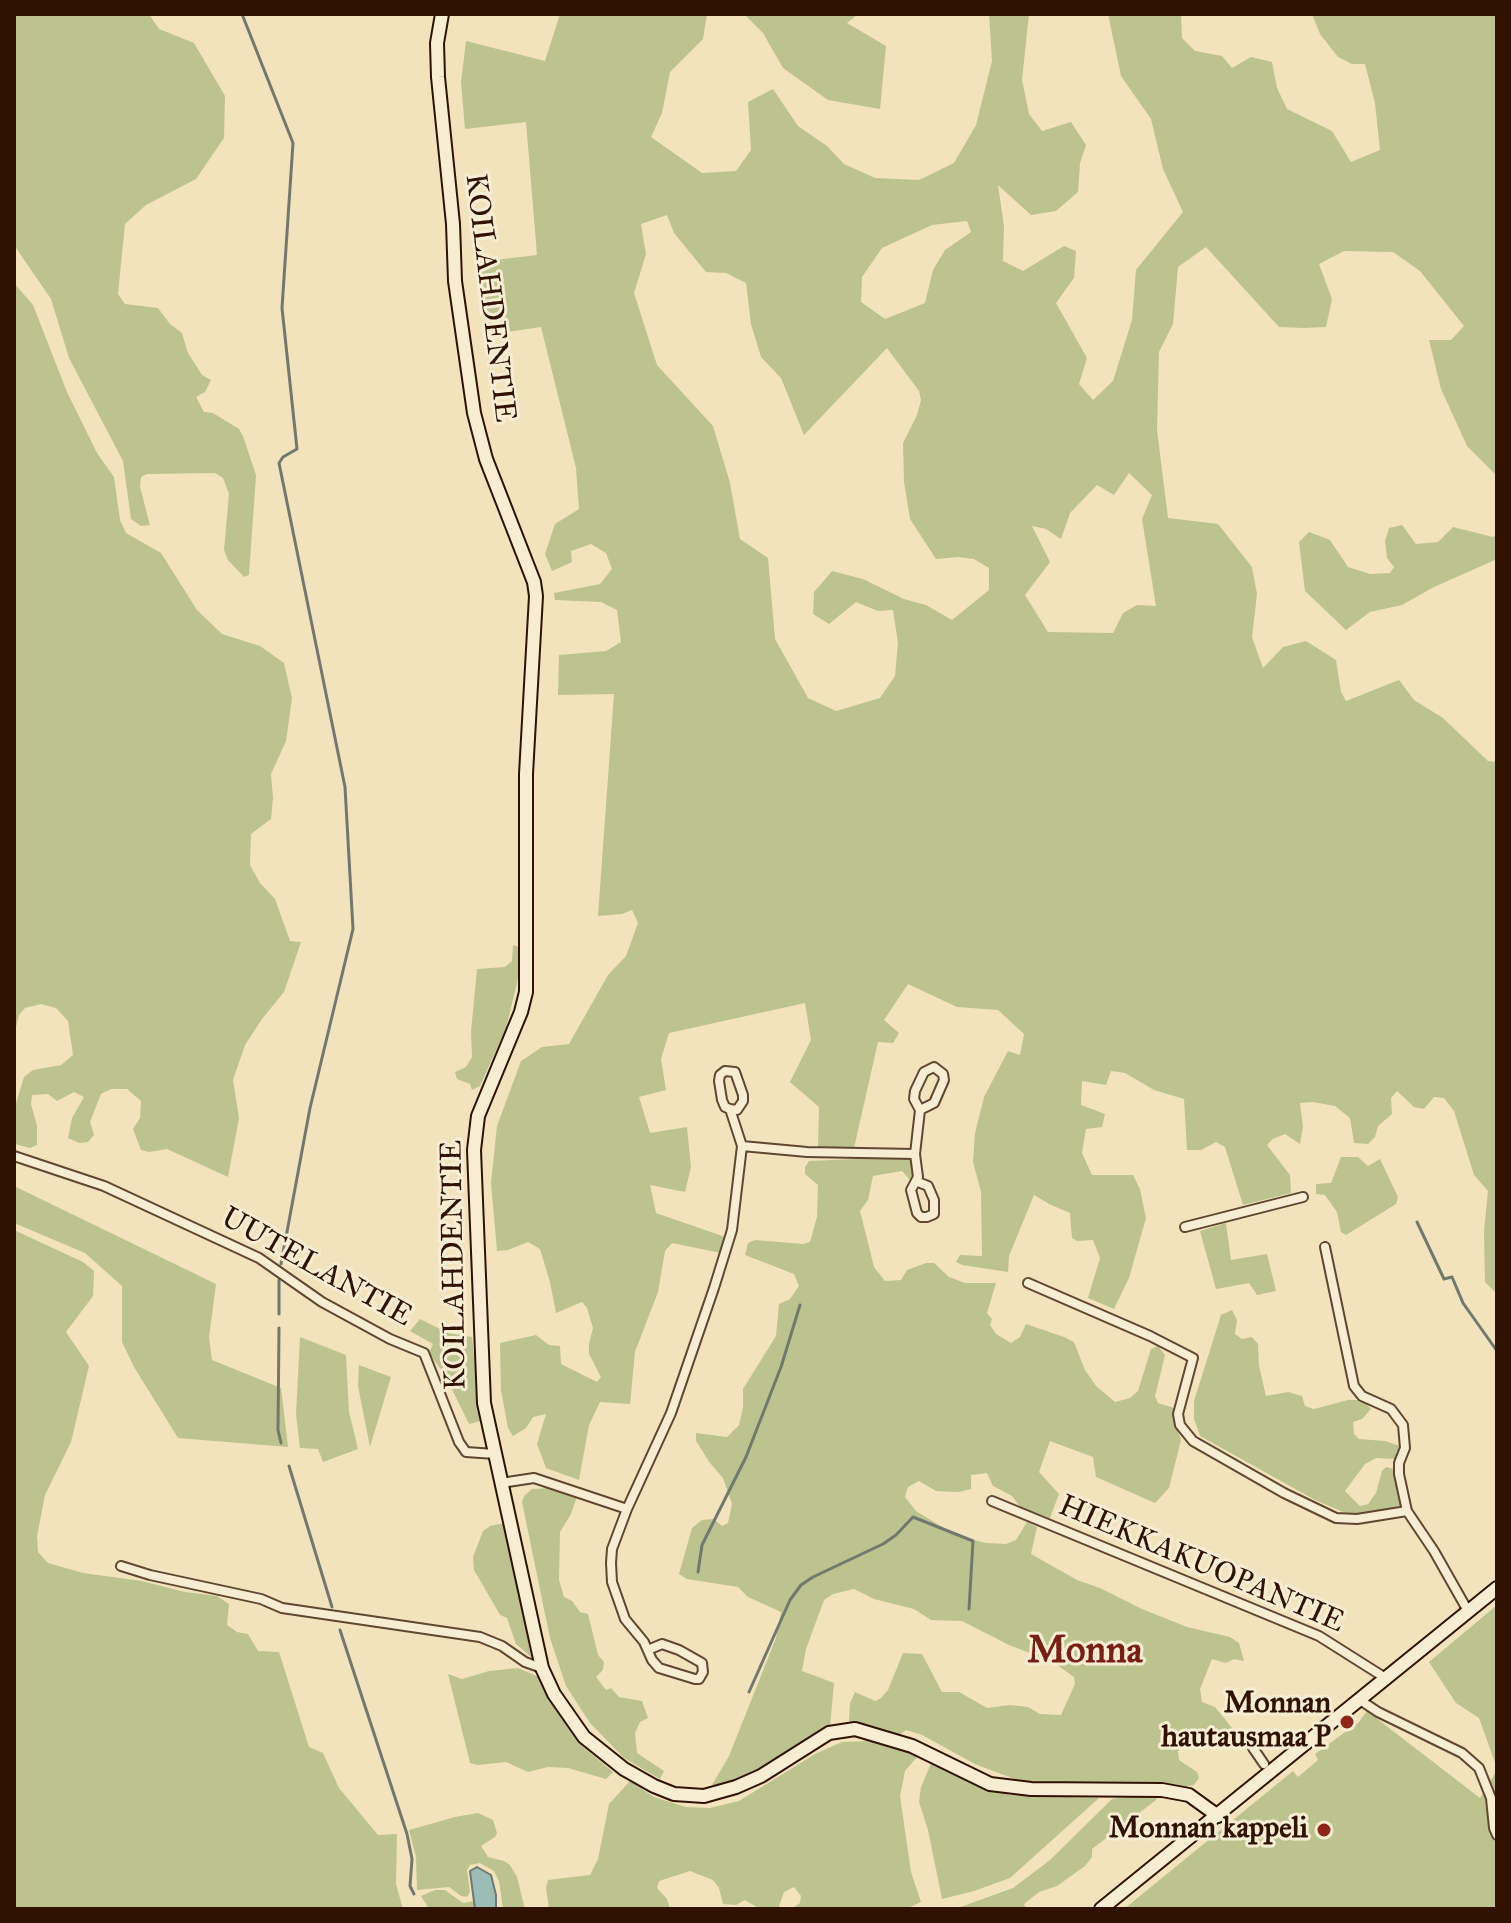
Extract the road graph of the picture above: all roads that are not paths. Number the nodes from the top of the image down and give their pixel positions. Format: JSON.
{"nodes":[{"id":1,"x":442,"y":14,"type":"edge"},
{"id":2,"x":730,"y":1109,"type":"junction"},
{"id":3,"x":920,"y":1110,"type":"junction"},
{"id":4,"x":742,"y":1146,"type":"junction"},
{"id":5,"x":915,"y":1154,"type":"junction"},
{"id":6,"x":14,"y":1156,"type":"edge"},
{"id":7,"x":918,"y":1182,"type":"dead end"},
{"id":8,"x":1303,"y":1197,"type":"dead end"},
{"id":9,"x":1185,"y":1227,"type":"dead end"},
{"id":10,"x":1325,"y":1247,"type":"dead end"},
{"id":11,"x":1028,"y":1283,"type":"dead end"},
{"id":12,"x":495,"y":1454,"type":"junction"},
{"id":13,"x":501,"y":1483,"type":"junction"},
{"id":14,"x":992,"y":1501,"type":"dead end"},
{"id":15,"x":627,"y":1509,"type":"junction"},
{"id":16,"x":1407,"y":1511,"type":"junction"},
{"id":17,"x":121,"y":1566,"type":"dead end"},
{"id":18,"x":1497,"y":1588,"type":"edge"},
{"id":19,"x":1468,"y":1611,"type":"junction"},
{"id":20,"x":648,"y":1650,"type":"junction"},
{"id":21,"x":542,"y":1668,"type":"junction"},
{"id":22,"x":1387,"y":1679,"type":"junction"},
{"id":23,"x":1360,"y":1700,"type":"junction"},
{"id":24,"x":1253,"y":1748,"type":"dead end"},
{"id":25,"x":1264,"y":1764,"type":"dead end"},
{"id":26,"x":1218,"y":1816,"type":"junction"},
{"id":27,"x":1497,"y":1835,"type":"edge"},
{"id":28,"x":1101,"y":1909,"type":"edge"}],
"edges":[{"from":1,"to":12,"type":"street","name":"KOILAHDENTIE"},
{"from":2,"to":2,"type":"street"},
{"from":2,"to":4,"type":"street"},
{"from":3,"to":3,"type":"street"},
{"from":3,"to":5,"type":"street"},
{"from":4,"to":5,"type":"street"},
{"from":4,"to":15,"type":"street"},
{"from":5,"to":7,"type":"street"},
{"from":6,"to":12,"type":"street","name":"UUTELANTIE"},
{"from":8,"to":9,"type":"street"},
{"from":10,"to":16,"type":"street"},
{"from":11,"to":16,"type":"street"},
{"from":12,"to":13,"type":"street","name":"KOILAHDENTIE"},
{"from":13,"to":15,"type":"street"},
{"from":13,"to":21,"type":"street","name":"KOILAHDENTIE"},
{"from":14,"to":22,"type":"street","name":"HIEKKAKUOPANTIE"},
{"from":15,"to":20,"type":"street"},
{"from":16,"to":19,"type":"street"},
{"from":17,"to":21,"type":"street"},
{"from":18,"to":19,"type":"street"},
{"from":19,"to":22,"type":"street"},
{"from":20,"to":20,"type":"street"},
{"from":21,"to":26,"type":"street","name":"KOILAHDENTIE"},
{"from":22,"to":23,"type":"street"},
{"from":23,"to":26,"type":"street"},
{"from":23,"to":27,"type":"street"},
{"from":24,"to":25,"type":"street"},
{"from":26,"to":28,"type":"street"}]}
